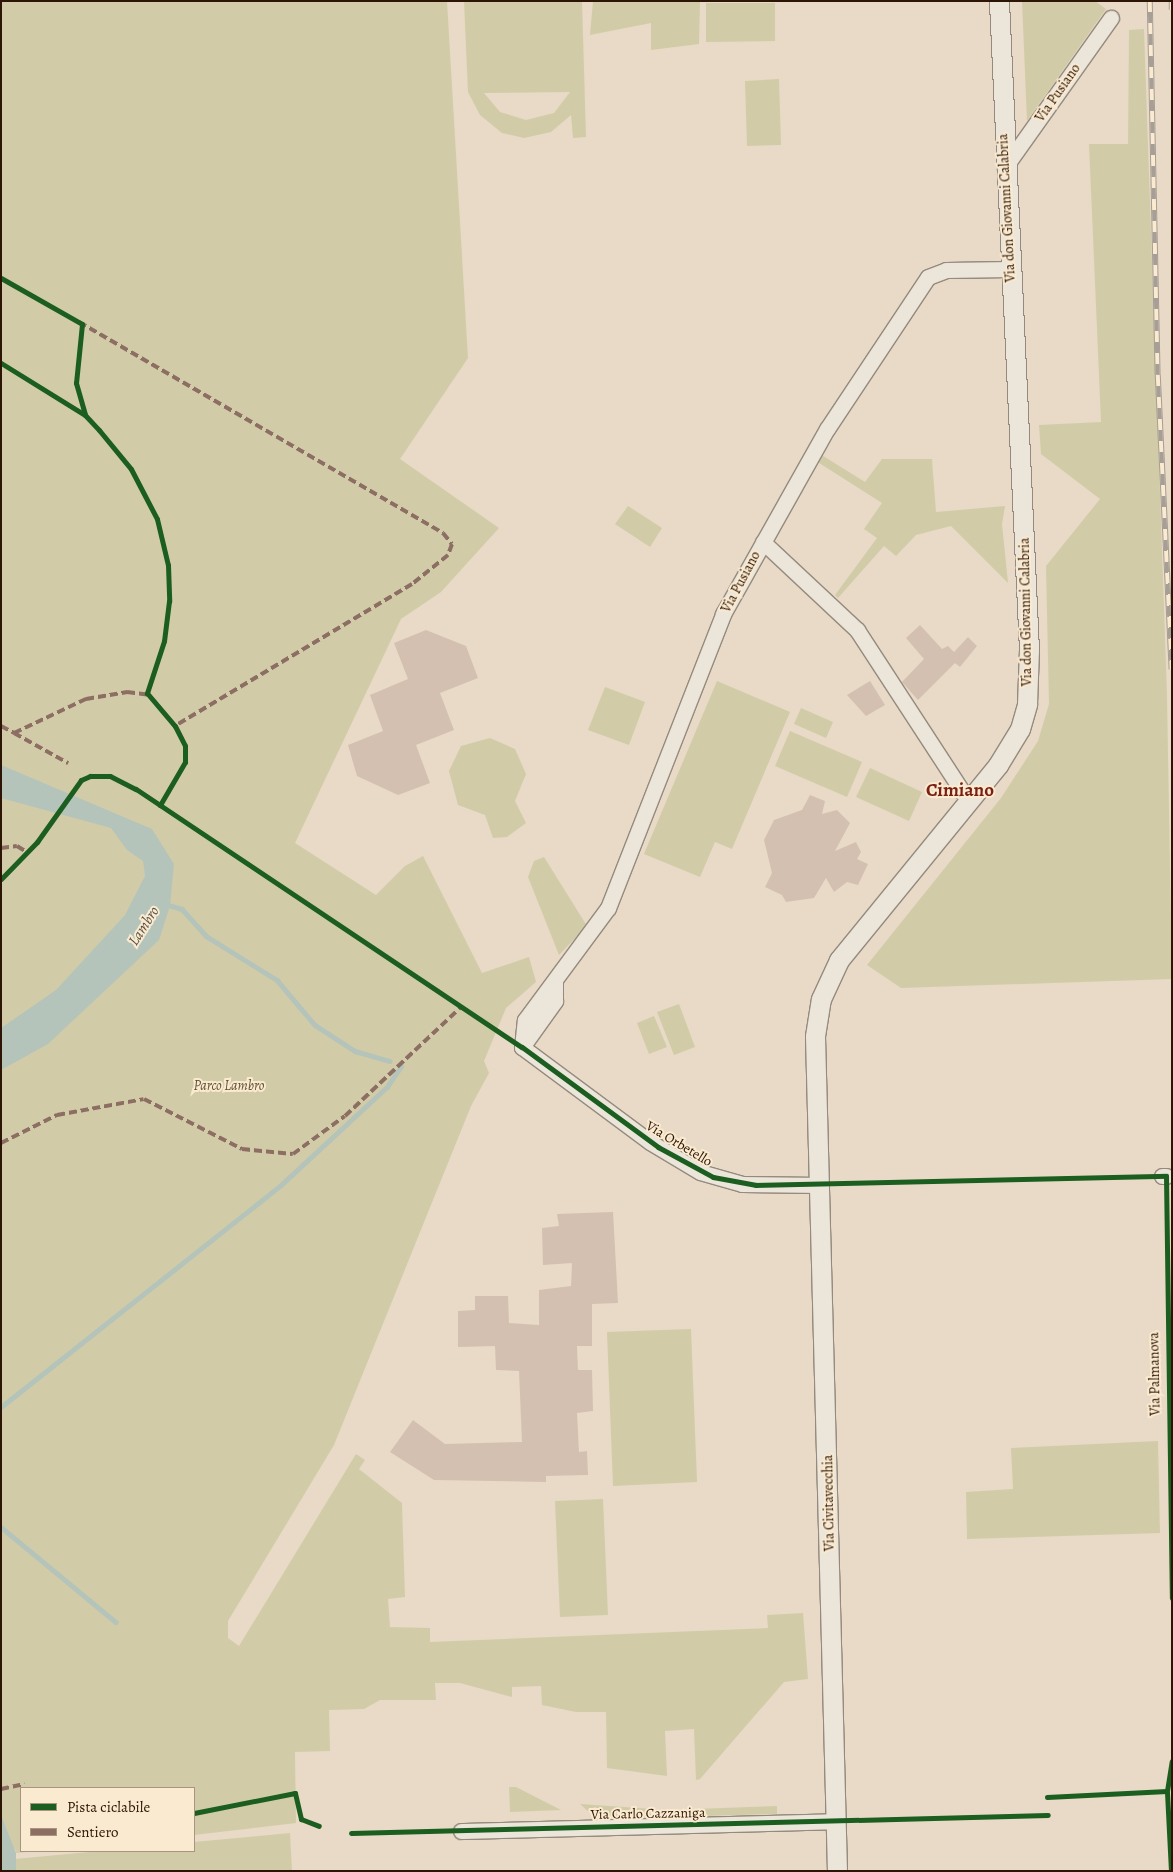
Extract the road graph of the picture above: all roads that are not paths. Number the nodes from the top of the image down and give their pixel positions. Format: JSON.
{"nodes":[{"id":1,"x":999,"y":1,"type":"edge"},
{"id":2,"x":1111,"y":18,"type":"dead end"},
{"id":3,"x":1005,"y":167,"type":"junction"},
{"id":4,"x":1010,"y":269,"type":"junction"},
{"id":5,"x":763,"y":542,"type":"junction"},
{"id":6,"x":969,"y":802,"type":"junction"},
{"id":7,"x":522,"y":1047,"type":"joint"},
{"id":8,"x":822,"y":1185,"type":"junction"},
{"id":9,"x":836,"y":1821,"type":"junction"},
{"id":10,"x":461,"y":1830,"type":"dead end"},
{"id":11,"x":837,"y":1871,"type":"edge"}],
"edges":[{"from":1,"to":3,"type":"street","name":"Via don Giovanni Calabria"},
{"from":2,"to":3,"type":"street","name":"Via Pusiano"},
{"from":3,"to":4,"type":"street","name":"Via don Giovanni Calabria"},
{"from":4,"to":5,"type":"street","name":"Via Pusiano"},
{"from":4,"to":6,"type":"street","name":"Via don Giovanni Calabria"},
{"from":5,"to":6,"type":"street"},
{"from":5,"to":7,"type":"street","name":"Via Pusiano"},
{"from":6,"to":8,"type":"street","name":"Via don Giovanni Calabria"},
{"from":7,"to":8,"type":"street","name":"Via Orbetello"},
{"from":8,"to":9,"type":"street","name":"Via Civitavecchia"},
{"from":9,"to":10,"type":"street","name":"Via Carlo Cazzaniga"},
{"from":9,"to":11,"type":"street","name":"Via Civitavecchia"}]}
